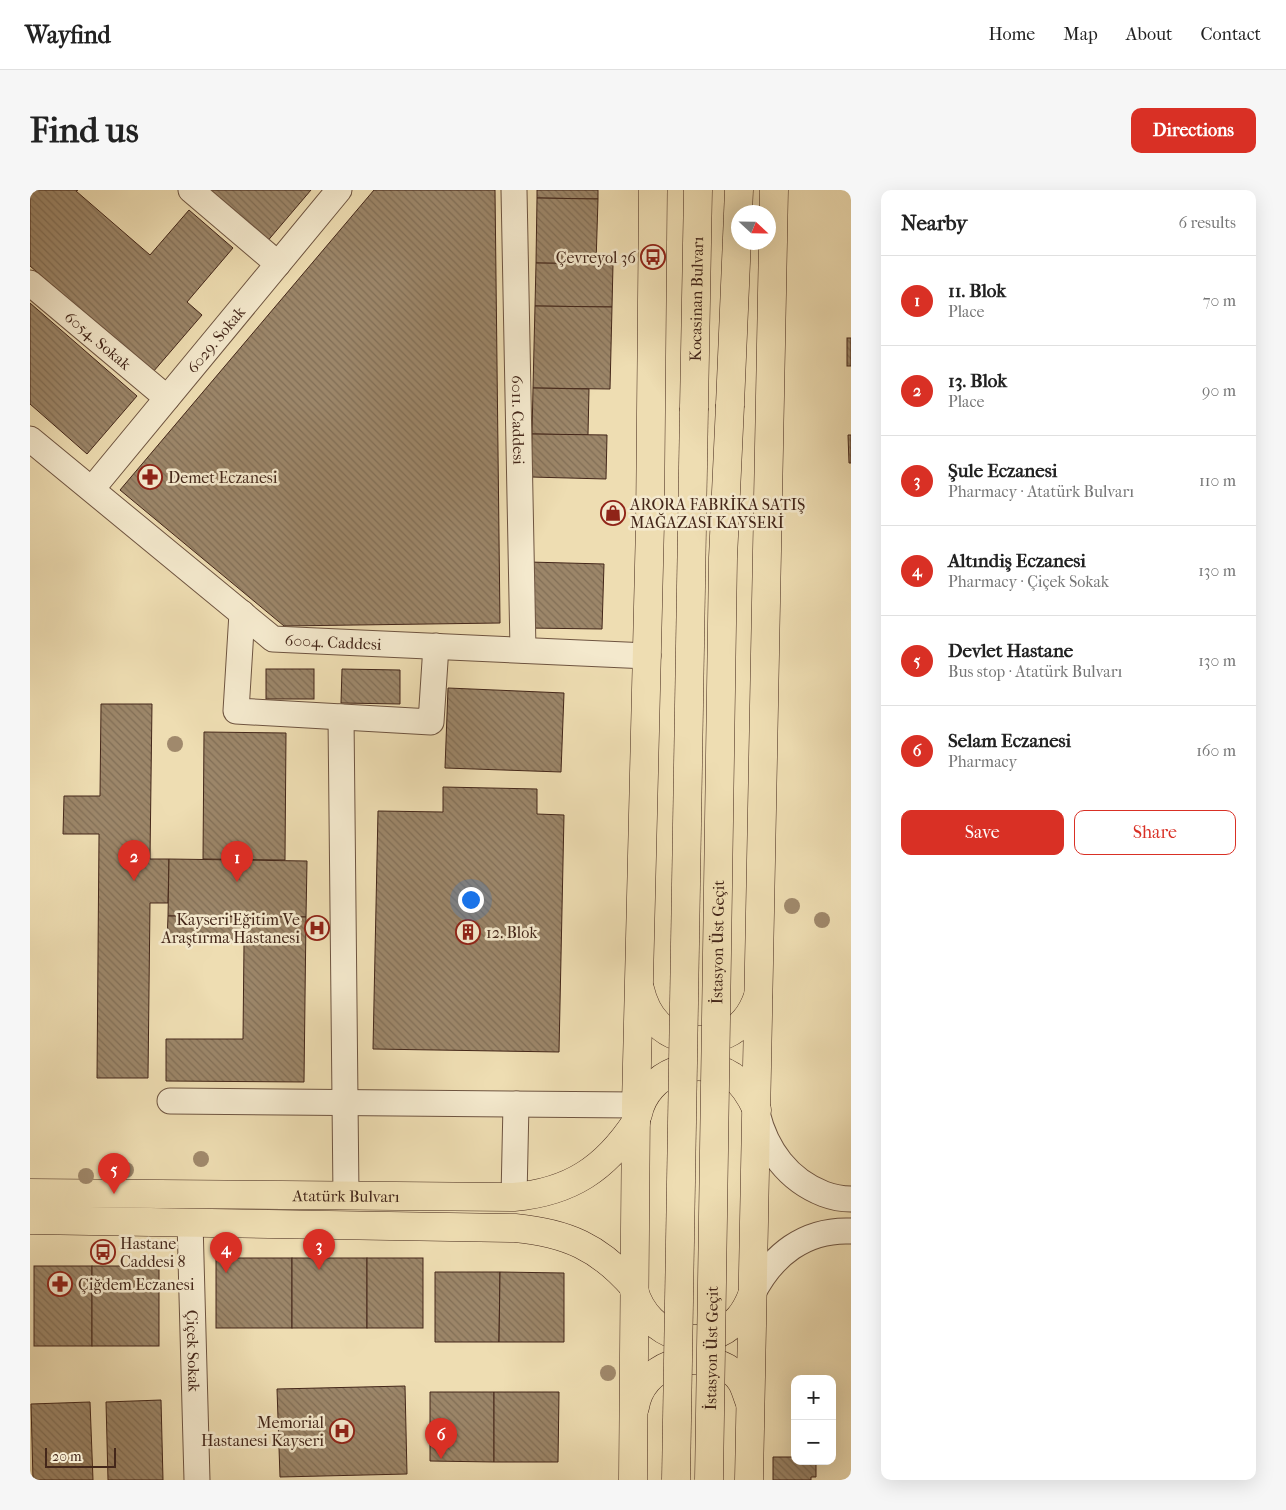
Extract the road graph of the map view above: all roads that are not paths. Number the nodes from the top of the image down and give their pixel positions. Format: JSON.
{"nodes":[{"id":1,"x":191,"y":190,"type":"edge"},
{"id":2,"x":339,"y":190,"type":"edge"},
{"id":3,"x":514,"y":190,"type":"edge"},
{"id":4,"x":653,"y":190,"type":"edge"},
{"id":5,"x":698,"y":190,"type":"edge"},
{"id":6,"x":739,"y":190,"type":"edge"},
{"id":7,"x":774,"y":190,"type":"edge"},
{"id":8,"x":278,"y":264,"type":"junction"},
{"id":9,"x":30,"y":283,"type":"edge"},
{"id":10,"x":167,"y":398,"type":"junction"},
{"id":11,"x":694,"y":408,"type":"joint"},
{"id":12,"x":30,"y":439,"type":"edge"},
{"id":13,"x":92,"y":489,"type":"junction"},
{"id":14,"x":242,"y":613,"type":"junction"},
{"id":15,"x":436,"y":646,"type":"junction"},
{"id":16,"x":523,"y":650,"type":"junction"},
{"id":17,"x":648,"y":656,"type":"junction"},
{"id":18,"x":341,"y":717,"type":"junction"},
{"id":19,"x":638,"y":986,"type":"junction"},
{"id":20,"x":759,"y":994,"type":"junction"},
{"id":21,"x":170,"y":1101,"type":"dead end"},
{"id":22,"x":345,"y":1103,"type":"junction"},
{"id":23,"x":516,"y":1104,"type":"junction"},
{"id":24,"x":756,"y":1110,"type":"junction"},
{"id":25,"x":636,"y":1114,"type":"junction"},
{"id":26,"x":30,"y":1193,"type":"edge"},
{"id":27,"x":346,"y":1196,"type":"junction"},
{"id":28,"x":514,"y":1197,"type":"junction"},
{"id":29,"x":851,"y":1199,"type":"edge"},
{"id":30,"x":30,"y":1220,"type":"edge"},
{"id":31,"x":190,"y":1222,"type":"junction"},
{"id":32,"x":851,"y":1231,"type":"edge"},
{"id":33,"x":634,"y":1287,"type":"junction"},
{"id":34,"x":752,"y":1295,"type":"junction"},
{"id":35,"x":750,"y":1404,"type":"junction"},
{"id":36,"x":633,"y":1417,"type":"junction"},
{"id":37,"x":197,"y":1480,"type":"edge"},
{"id":38,"x":629,"y":1480,"type":"edge"},
{"id":39,"x":633,"y":1480,"type":"edge"},
{"id":40,"x":676,"y":1480,"type":"edge"},
{"id":41,"x":709,"y":1480,"type":"edge"},
{"id":42,"x":749,"y":1480,"type":"edge"}],
"edges":[{"from":1,"to":8,"type":"street"},
{"from":2,"to":8,"type":"street","name":"6029. Sokak"},
{"from":3,"to":16,"type":"street","name":"6011. Caddesi"},
{"from":4,"to":17,"type":"main road"},
{"from":5,"to":11,"type":"main road","name":"Kocasinan Bulvarı"},
{"from":6,"to":41,"type":"main road","name":"İstasyon Üst Geçit","bridge":true},
{"from":7,"to":20,"type":"main road"},
{"from":8,"to":10,"type":"street","name":"6029. Sokak"},
{"from":9,"to":10,"type":"street","name":"6054. Sokak"},
{"from":10,"to":13,"type":"street","name":"6029. Sokak"},
{"from":11,"to":40,"type":"main road","name":"İstasyon Üst Geçit","bridge":true},
{"from":12,"to":13,"type":"street","name":"6004. Caddesi"},
{"from":13,"to":14,"type":"street","name":"6004. Caddesi"},
{"from":14,"to":15,"type":"street","name":"6004. Caddesi"},
{"from":14,"to":18,"type":"street"},
{"from":15,"to":16,"type":"street","name":"6004. Caddesi"},
{"from":15,"to":18,"type":"street"},
{"from":16,"to":17,"type":"street","name":"6004. Caddesi"},
{"from":17,"to":19,"type":"main road"},
{"from":18,"to":22,"type":"street"},
{"from":19,"to":20,"type":"main road"},
{"from":19,"to":25,"type":"main road"},
{"from":20,"to":24,"type":"main road"},
{"from":21,"to":22,"type":"street"},
{"from":22,"to":23,"type":"street"},
{"from":22,"to":27,"type":"street"},
{"from":23,"to":25,"type":"street"},
{"from":23,"to":28,"type":"street"},
{"from":24,"to":25,"type":"main road"},
{"from":24,"to":29,"type":"street"},
{"from":24,"to":34,"type":"main road"},
{"from":25,"to":28,"type":"main road","name":"Atatürk Bulvarı"},
{"from":25,"to":33,"type":"main road"},
{"from":26,"to":27,"type":"main road","name":"Atatürk Bulvarı"},
{"from":27,"to":28,"type":"main road","name":"Atatürk Bulvarı"},
{"from":30,"to":31,"type":"main road","name":"Atatürk Bulvarı"},
{"from":31,"to":33,"type":"main road","name":"Atatürk Bulvarı"},
{"from":31,"to":37,"type":"street","name":"Çiçek Sokak"},
{"from":32,"to":34,"type":"street"},
{"from":33,"to":34,"type":"main road"},
{"from":33,"to":36,"type":"main road"},
{"from":34,"to":35,"type":"main road"},
{"from":35,"to":36,"type":"main road"},
{"from":35,"to":42,"type":"main road"},
{"from":36,"to":39,"type":"main road"},
{"from":38,"to":39,"type":"street"}]}
